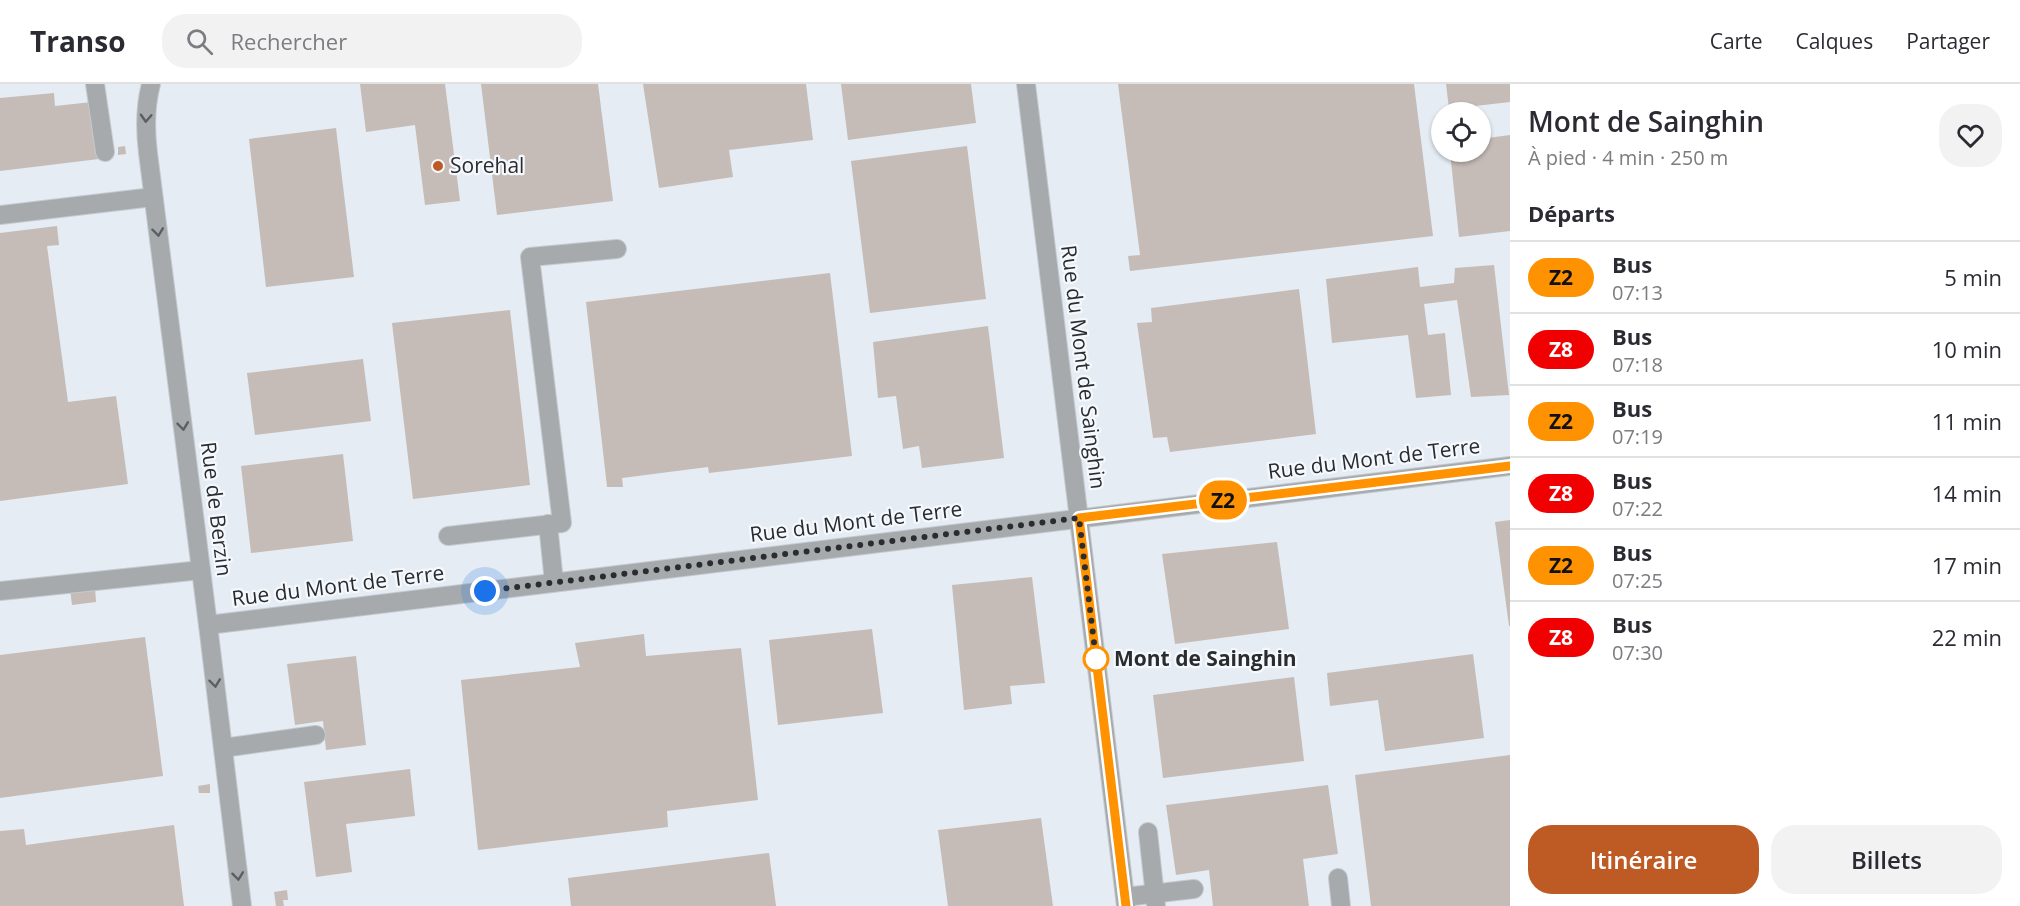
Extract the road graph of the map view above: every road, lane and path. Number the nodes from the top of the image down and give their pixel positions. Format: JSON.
{"nodes":[{"id":1,"x":95,"y":84,"type":"edge"},
{"id":2,"x":151,"y":84,"type":"edge"},
{"id":3,"x":1026,"y":84,"type":"edge"},
{"id":4,"x":105,"y":152,"type":"dead end"},
{"id":5,"x":153,"y":197,"type":"junction"},
{"id":6,"x":0,"y":215,"type":"edge"},
{"id":7,"x":617,"y":249,"type":"dead end"},
{"id":8,"x":1510,"y":466,"type":"edge"},
{"id":9,"x":1079,"y":518,"type":"junction"},
{"id":10,"x":548,"y":524,"type":"junction"},
{"id":11,"x":448,"y":536,"type":"dead end"},
{"id":12,"x":201,"y":570,"type":"junction"},
{"id":13,"x":554,"y":582,"type":"junction"},
{"id":14,"x":0,"y":591,"type":"edge"},
{"id":15,"x":208,"y":625,"type":"junction"},
{"id":16,"x":316,"y":735,"type":"dead end"},
{"id":17,"x":223,"y":748,"type":"junction"},
{"id":18,"x":1148,"y":832,"type":"dead end"},
{"id":19,"x":1338,"y":878,"type":"dead end"},
{"id":20,"x":1194,"y":889,"type":"dead end"},
{"id":21,"x":1156,"y":900,"type":"edge"},
{"id":22,"x":1126,"y":902,"type":"edge"},
{"id":23,"x":242,"y":906,"type":"edge"},
{"id":24,"x":1341,"y":906,"type":"edge"}],
"edges":[{"from":1,"to":4,"type":"street"},
{"from":2,"to":5,"type":"street","name":"Rue de Berzin","one_way":true},
{"from":3,"to":9,"type":"street","name":"Rue du Mont de Sainghin"},
{"from":5,"to":6,"type":"street"},
{"from":5,"to":12,"type":"street","name":"Rue de Berzin","one_way":true},
{"from":7,"to":10,"type":"street"},
{"from":8,"to":9,"type":"street","name":"Rue du Mont de Terre"},
{"from":9,"to":13,"type":"street","name":"Rue du Mont de Terre"},
{"from":9,"to":22,"type":"street","name":"Rue du Mont de Sainghin"},
{"from":10,"to":11,"type":"street"},
{"from":10,"to":13,"type":"street"},
{"from":12,"to":14,"type":"street"},
{"from":12,"to":15,"type":"street","name":"Rue de Berzin"},
{"from":13,"to":15,"type":"street","name":"Rue du Mont de Terre"},
{"from":15,"to":17,"type":"street","name":"Rue de Berzin","one_way":true},
{"from":16,"to":17,"type":"street"},
{"from":17,"to":23,"type":"street","name":"Rue de Berzin","one_way":true},
{"from":18,"to":21,"type":"street"},
{"from":19,"to":24,"type":"street"},
{"from":20,"to":21,"type":"street"},
{"from":21,"to":22,"type":"street"}]}
